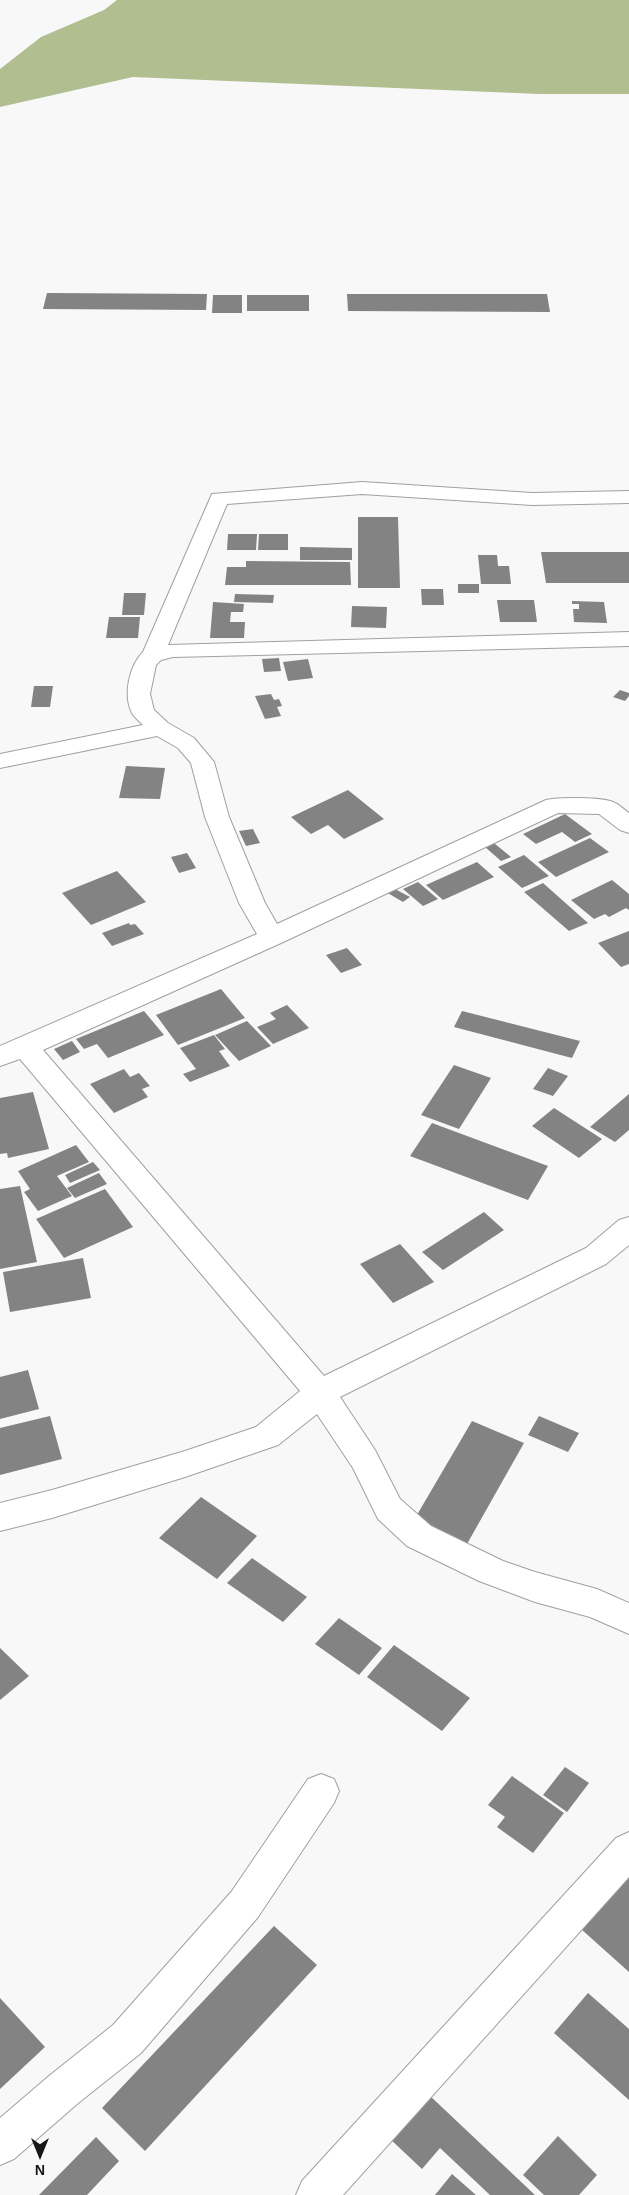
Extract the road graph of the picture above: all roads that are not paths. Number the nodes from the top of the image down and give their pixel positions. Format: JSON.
{"nodes":[{"id":1,"x":629,"y":497,"type":"edge"},
{"id":2,"x":629,"y":639,"type":"edge"},
{"id":3,"x":153,"y":655,"type":"junction"},
{"id":4,"x":160,"y":728,"type":"junction"},
{"id":5,"x":0,"y":761,"type":"edge"},
{"id":6,"x":629,"y":825,"type":"edge"},
{"id":7,"x":272,"y":937,"type":"junction"},
{"id":8,"x":12,"y":1052,"type":"edge"},
{"id":9,"x":629,"y":1228,"type":"edge"},
{"id":10,"x":320,"y":1393,"type":"junction"},
{"id":11,"x":0,"y":1517,"type":"edge"},
{"id":12,"x":629,"y":1619,"type":"edge"},
{"id":13,"x":321,"y":1792,"type":"dead end"},
{"id":14,"x":629,"y":1850,"type":"edge"},
{"id":15,"x":0,"y":2145,"type":"edge"},
{"id":16,"x":316,"y":2195,"type":"edge"}],
"edges":[{"from":1,"to":3,"type":"street"},
{"from":2,"to":3,"type":"street"},
{"from":3,"to":4,"type":"street"},
{"from":4,"to":5,"type":"street"},
{"from":4,"to":7,"type":"street"},
{"from":6,"to":7,"type":"street"},
{"from":7,"to":8,"type":"street"},
{"from":8,"to":10,"type":"street"},
{"from":9,"to":10,"type":"street"},
{"from":10,"to":11,"type":"street"},
{"from":10,"to":12,"type":"street"},
{"from":13,"to":15,"type":"street"},
{"from":14,"to":16,"type":"street"}]}
